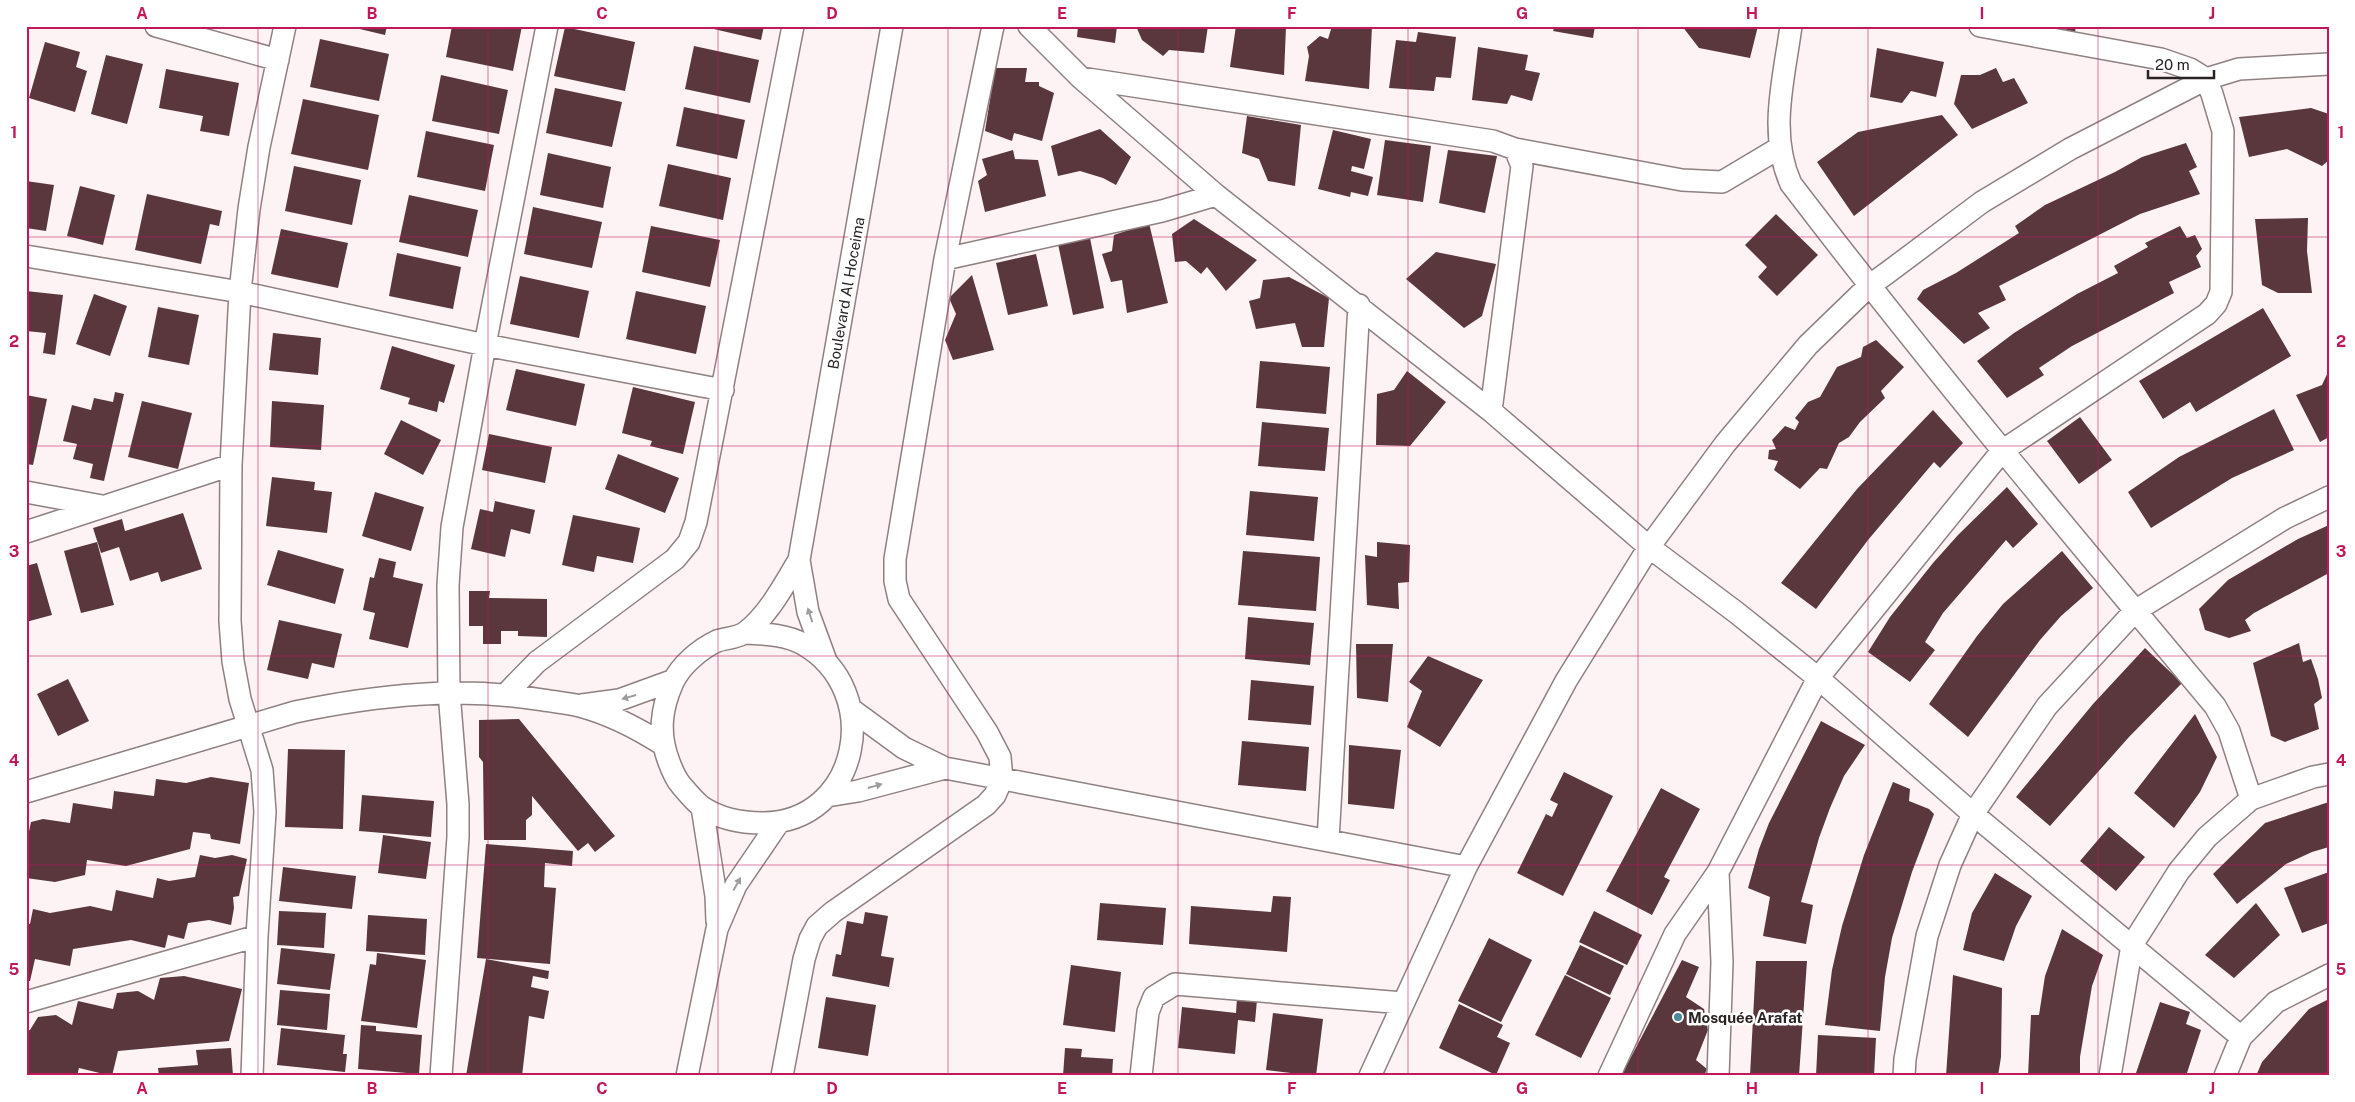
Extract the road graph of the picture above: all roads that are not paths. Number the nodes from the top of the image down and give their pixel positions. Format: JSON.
{"nodes":[{"id":1,"x":156,"y":26,"type":"edge"},
{"id":2,"x":285,"y":26,"type":"edge"},
{"id":3,"x":547,"y":26,"type":"edge"},
{"id":4,"x":793,"y":26,"type":"edge"},
{"id":5,"x":892,"y":26,"type":"edge"},
{"id":6,"x":993,"y":26,"type":"edge"},
{"id":7,"x":1028,"y":26,"type":"edge"},
{"id":8,"x":1791,"y":26,"type":"edge"},
{"id":9,"x":1980,"y":26,"type":"edge"},
{"id":10,"x":278,"y":60,"type":"junction"},
{"id":11,"x":2329,"y":64,"type":"edge"},
{"id":12,"x":1081,"y":78,"type":"junction"},
{"id":13,"x":2206,"y":79,"type":"junction"},
{"id":14,"x":1779,"y":148,"type":"junction"},
{"id":15,"x":1515,"y":149,"type":"junction"},
{"id":16,"x":1216,"y":195,"type":"junction"},
{"id":17,"x":26,"y":256,"type":"edge"},
{"id":18,"x":945,"y":259,"type":"junction"},
{"id":19,"x":1869,"y":286,"type":"junction"},
{"id":20,"x":240,"y":292,"type":"junction"},
{"id":21,"x":1359,"y":305,"type":"junction"},
{"id":22,"x":485,"y":344,"type":"junction"},
{"id":23,"x":723,"y":390,"type":"junction"},
{"id":24,"x":1491,"y":411,"type":"junction"},
{"id":25,"x":2002,"y":451,"type":"junction"},
{"id":26,"x":231,"y":465,"type":"junction"},
{"id":27,"x":26,"y":492,"type":"edge"},
{"id":28,"x":2329,"y":497,"type":"edge"},
{"id":29,"x":107,"y":507,"type":"junction"},
{"id":30,"x":26,"y":532,"type":"edge"},
{"id":31,"x":1649,"y":547,"type":"junction"},
{"id":32,"x":799,"y":560,"type":"junction"},
{"id":33,"x":2135,"y":611,"type":"junction"},
{"id":34,"x":744,"y":633,"type":"junction"},
{"id":35,"x":826,"y":661,"type":"junction"},
{"id":36,"x":1818,"y":678,"type":"junction"},
{"id":37,"x":674,"y":680,"type":"junction"},
{"id":38,"x":449,"y":692,"type":"junction"},
{"id":39,"x":506,"y":694,"type":"junction"},
{"id":40,"x":580,"y":706,"type":"junction"},
{"id":41,"x":852,"y":710,"type":"junction"},
{"id":42,"x":249,"y":726,"type":"junction"},
{"id":43,"x":662,"y":744,"type":"junction"},
{"id":44,"x":945,"y":768,"type":"junction"},
{"id":45,"x":2329,"y":774,"type":"edge"},
{"id":46,"x":1002,"y":779,"type":"junction"},
{"id":47,"x":26,"y":792,"type":"edge"},
{"id":48,"x":827,"y":796,"type":"junction"},
{"id":49,"x":2251,"y":799,"type":"junction"},
{"id":50,"x":702,"y":807,"type":"junction"},
{"id":51,"x":1973,"y":814,"type":"junction"},
{"id":52,"x":779,"y":822,"type":"junction"},
{"id":53,"x":1328,"y":840,"type":"junction"},
{"id":54,"x":1466,"y":867,"type":"junction"},
{"id":55,"x":1718,"y":872,"type":"junction"},
{"id":56,"x":717,"y":928,"type":"junction"},
{"id":57,"x":257,"y":936,"type":"junction"},
{"id":58,"x":2132,"y":945,"type":"junction"},
{"id":59,"x":2329,"y":975,"type":"edge"},
{"id":60,"x":26,"y":1002,"type":"edge"},
{"id":61,"x":1403,"y":1003,"type":"junction"},
{"id":62,"x":2241,"y":1037,"type":"junction"},
{"id":63,"x":252,"y":1076,"type":"edge"},
{"id":64,"x":441,"y":1076,"type":"edge"},
{"id":65,"x":687,"y":1076,"type":"edge"},
{"id":66,"x":782,"y":1076,"type":"edge"},
{"id":67,"x":1141,"y":1076,"type":"edge"},
{"id":68,"x":1370,"y":1076,"type":"edge"},
{"id":69,"x":1609,"y":1076,"type":"edge"},
{"id":70,"x":1718,"y":1076,"type":"edge"},
{"id":71,"x":1904,"y":1076,"type":"edge"},
{"id":72,"x":2110,"y":1076,"type":"edge"},
{"id":73,"x":2225,"y":1076,"type":"edge"}],
"edges":[{"from":1,"to":10,"type":"street"},
{"from":2,"to":10,"type":"street"},
{"from":3,"to":22,"type":"street"},
{"from":4,"to":23,"type":"street"},
{"from":5,"to":32,"type":"street","name":"Boulevard Al Hoceima"},
{"from":6,"to":18,"type":"street"},
{"from":7,"to":12,"type":"street"},
{"from":8,"to":14,"type":"street"},
{"from":9,"to":13,"type":"street"},
{"from":10,"to":20,"type":"street"},
{"from":11,"to":13,"type":"street"},
{"from":12,"to":15,"type":"street"},
{"from":12,"to":16,"type":"street"},
{"from":13,"to":19,"type":"street"},
{"from":13,"to":25,"type":"street"},
{"from":14,"to":15,"type":"street"},
{"from":14,"to":19,"type":"street"},
{"from":15,"to":24,"type":"street"},
{"from":16,"to":18,"type":"street"},
{"from":16,"to":21,"type":"street"},
{"from":17,"to":20,"type":"street"},
{"from":18,"to":46,"type":"street"},
{"from":19,"to":25,"type":"street"},
{"from":19,"to":31,"type":"street"},
{"from":20,"to":22,"type":"street"},
{"from":20,"to":26,"type":"street"},
{"from":21,"to":24,"type":"street"},
{"from":21,"to":53,"type":"street"},
{"from":22,"to":23,"type":"street"},
{"from":22,"to":38,"type":"street"},
{"from":23,"to":39,"type":"street"},
{"from":24,"to":31,"type":"street"},
{"from":25,"to":33,"type":"street"},
{"from":25,"to":36,"type":"street"},
{"from":26,"to":29,"type":"street"},
{"from":26,"to":42,"type":"street"},
{"from":27,"to":29,"type":"street"},
{"from":28,"to":33,"type":"street"},
{"from":29,"to":30,"type":"street"},
{"from":31,"to":36,"type":"street"},
{"from":31,"to":54,"type":"street"},
{"from":32,"to":34,"type":"street","name":"Boulevard Al Hoceima"},
{"from":35,"to":32,"type":"street","name":"Boulevard Al Hoceima","one_way":true},
{"from":33,"to":49,"type":"street"},
{"from":33,"to":51,"type":"street"},
{"from":34,"to":35,"type":"street"},
{"from":34,"to":37,"type":"street"},
{"from":35,"to":41,"type":"street"},
{"from":36,"to":51,"type":"street"},
{"from":36,"to":55,"type":"street"},
{"from":37,"to":40,"type":"street","one_way":true},
{"from":37,"to":43,"type":"street"},
{"from":38,"to":39,"type":"street"},
{"from":38,"to":42,"type":"street"},
{"from":38,"to":64,"type":"street"},
{"from":39,"to":40,"type":"street"},
{"from":40,"to":43,"type":"street"},
{"from":41,"to":44,"type":"street"},
{"from":41,"to":48,"type":"street"},
{"from":42,"to":47,"type":"street"},
{"from":42,"to":57,"type":"street"},
{"from":43,"to":50,"type":"street"},
{"from":44,"to":46,"type":"street"},
{"from":48,"to":44,"type":"street","one_way":true},
{"from":45,"to":49,"type":"street"},
{"from":46,"to":53,"type":"street"},
{"from":46,"to":66,"type":"street"},
{"from":48,"to":52,"type":"street"},
{"from":49,"to":58,"type":"street"},
{"from":50,"to":52,"type":"street"},
{"from":50,"to":56,"type":"street"},
{"from":51,"to":58,"type":"street"},
{"from":51,"to":71,"type":"street"},
{"from":56,"to":52,"type":"street","one_way":true},
{"from":53,"to":54,"type":"street"},
{"from":54,"to":61,"type":"street"},
{"from":55,"to":69,"type":"street"},
{"from":55,"to":70,"type":"street"},
{"from":56,"to":65,"type":"street"},
{"from":57,"to":60,"type":"street"},
{"from":57,"to":63,"type":"street"},
{"from":58,"to":62,"type":"street"},
{"from":58,"to":72,"type":"street"},
{"from":59,"to":62,"type":"street"},
{"from":61,"to":67,"type":"street"},
{"from":61,"to":68,"type":"street"},
{"from":62,"to":73,"type":"street"}]}
